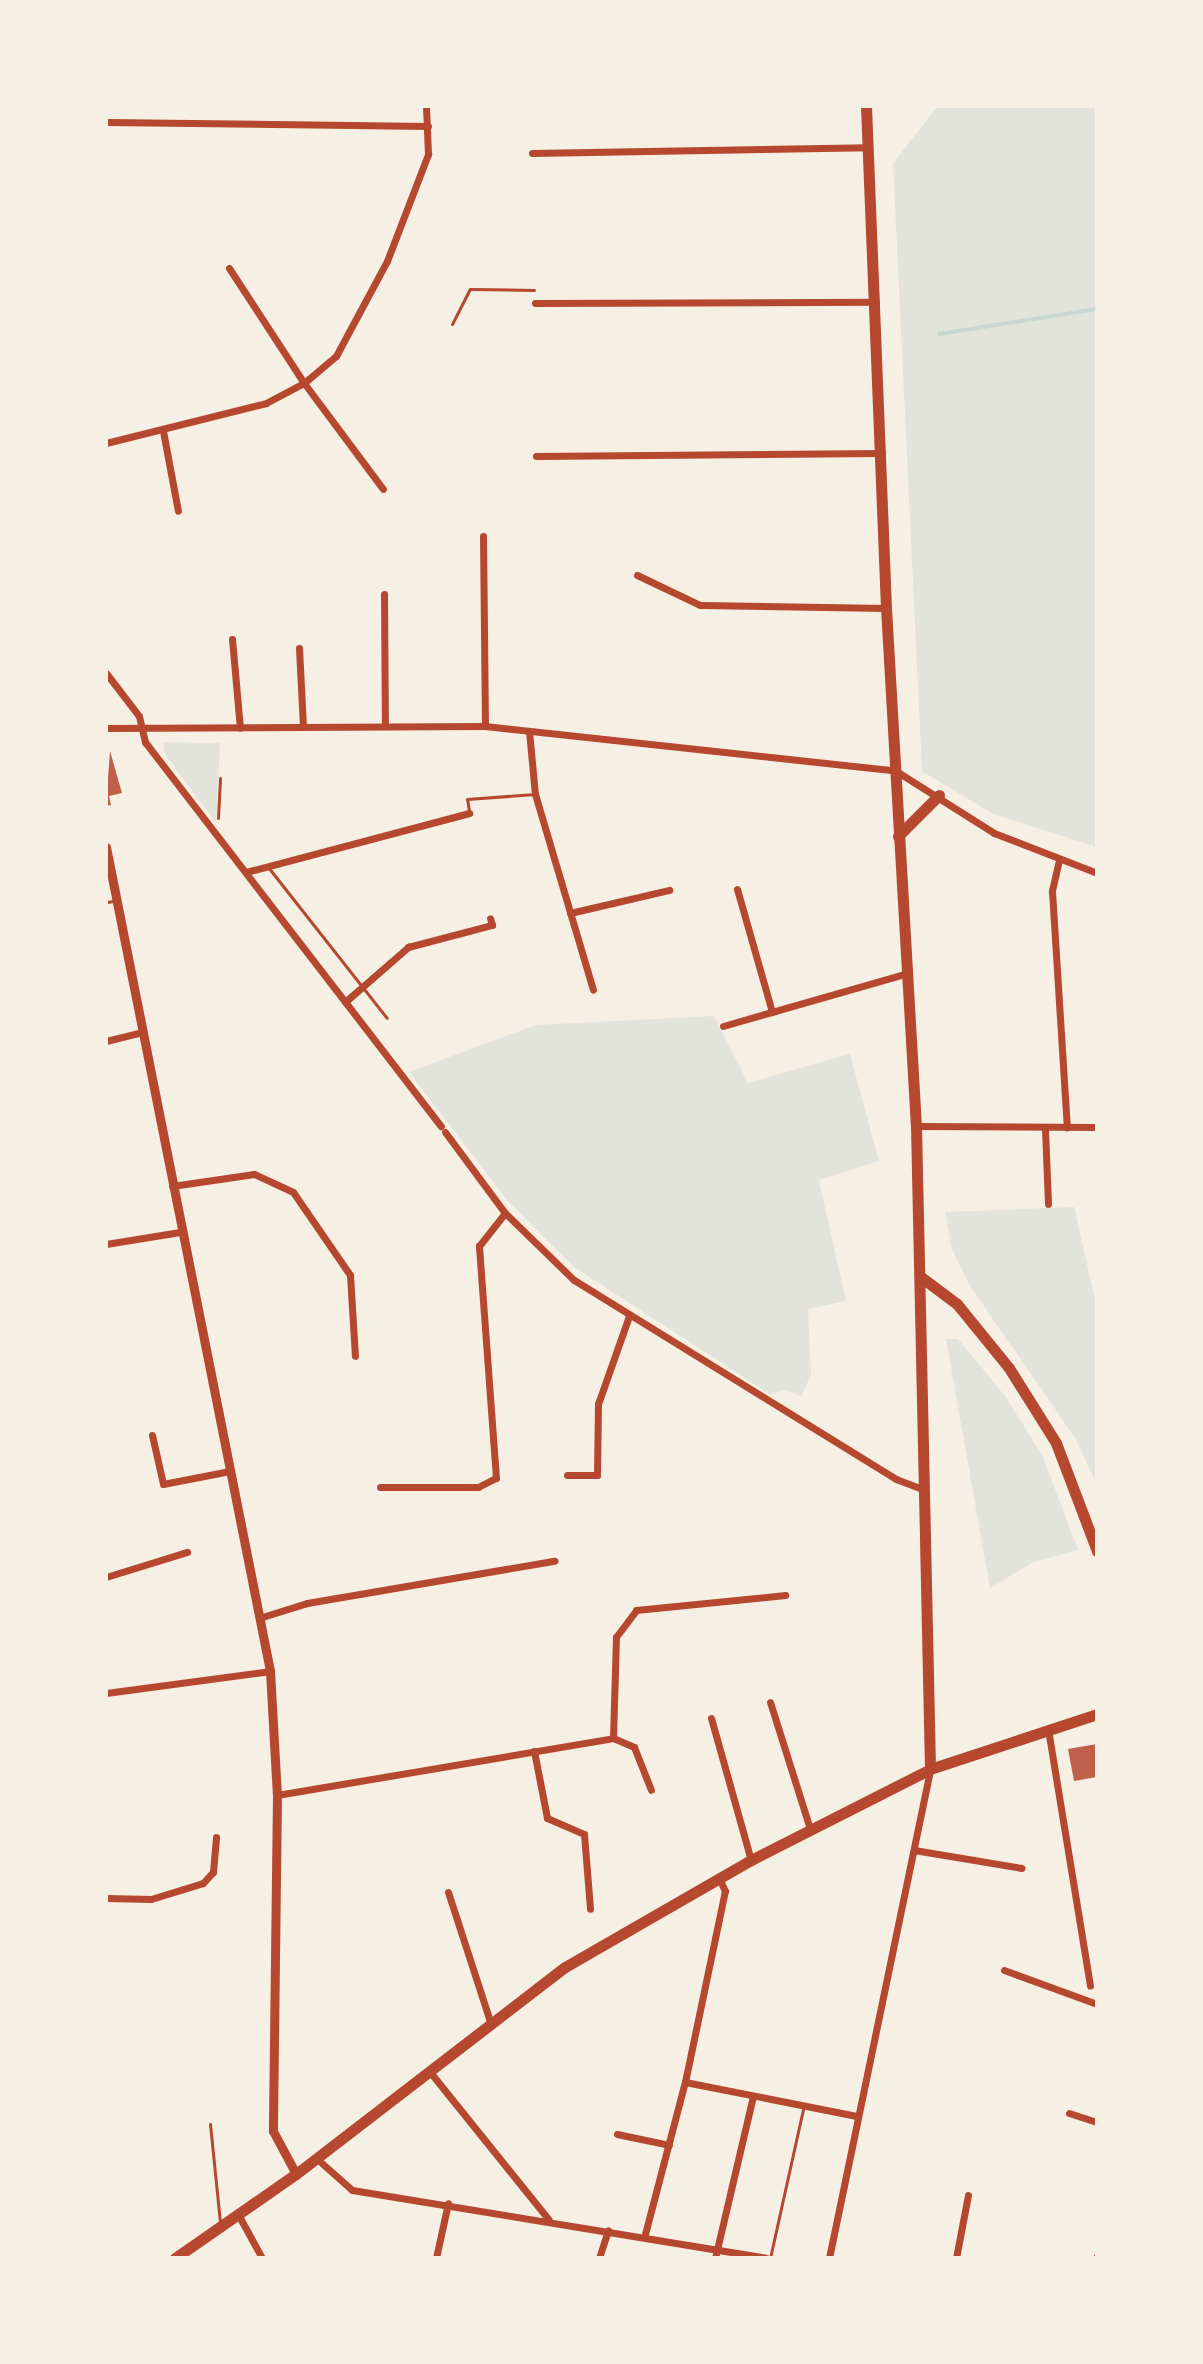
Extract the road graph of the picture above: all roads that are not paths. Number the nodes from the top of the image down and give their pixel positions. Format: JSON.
{"nodes":[{"id":1,"x":426,"y":106,"type":"edge"},
{"id":2,"x":866,"y":106,"type":"edge"},
{"id":3,"x":106,"y":122,"type":"edge"},
{"id":4,"x":428,"y":126,"type":"junction"},
{"id":5,"x":868,"y":147,"type":"junction"},
{"id":6,"x":532,"y":153,"type":"dead end"},
{"id":7,"x":229,"y":268,"type":"dead end"},
{"id":8,"x":534,"y":290,"type":"dead end"},
{"id":9,"x":876,"y":302,"type":"junction"},
{"id":10,"x":535,"y":303,"type":"dead end"},
{"id":11,"x":452,"y":324,"type":"dead end"},
{"id":12,"x":304,"y":383,"type":"junction"},
{"id":13,"x":163,"y":431,"type":"junction"},
{"id":14,"x":106,"y":443,"type":"edge"},
{"id":15,"x":884,"y":453,"type":"junction"},
{"id":16,"x":536,"y":456,"type":"dead end"},
{"id":17,"x":383,"y":489,"type":"dead end"},
{"id":18,"x":178,"y":511,"type":"dead end"},
{"id":19,"x":483,"y":536,"type":"dead end"},
{"id":20,"x":637,"y":575,"type":"dead end"},
{"id":21,"x":384,"y":594,"type":"dead end"},
{"id":22,"x":886,"y":608,"type":"junction"},
{"id":23,"x":232,"y":639,"type":"dead end"},
{"id":24,"x":299,"y":648,"type":"dead end"},
{"id":25,"x":106,"y":673,"type":"edge"},
{"id":26,"x":385,"y":725,"type":"junction"},
{"id":27,"x":485,"y":726,"type":"junction"},
{"id":28,"x":144,"y":727,"type":"junction"},
{"id":29,"x":303,"y":727,"type":"junction"},
{"id":30,"x":106,"y":728,"type":"edge"},
{"id":31,"x":240,"y":728,"type":"junction"},
{"id":32,"x":529,"y":731,"type":"junction"},
{"id":33,"x":896,"y":771,"type":"junction"},
{"id":34,"x":535,"y":794,"type":"junction"},
{"id":35,"x":939,"y":795,"type":"junction"},
{"id":36,"x":469,"y":813,"type":"joint"},
{"id":37,"x":898,"y":836,"type":"junction"},
{"id":38,"x":106,"y":847,"type":"edge"},
{"id":39,"x":1059,"y":860,"type":"junction"},
{"id":40,"x":266,"y":865,"type":"junction"},
{"id":41,"x":246,"y":872,"type":"junction"},
{"id":42,"x":1097,"y":873,"type":"edge"},
{"id":43,"x":737,"y":889,"type":"dead end"},
{"id":44,"x":669,"y":890,"type":"dead end"},
{"id":45,"x":119,"y":901,"type":"junction"},
{"id":46,"x":106,"y":902,"type":"edge"},
{"id":47,"x":570,"y":913,"type":"junction"},
{"id":48,"x":490,"y":918,"type":"dead end"},
{"id":49,"x":908,"y":973,"type":"junction"},
{"id":50,"x":362,"y":987,"type":"junction"},
{"id":51,"x":593,"y":990,"type":"dead end"},
{"id":52,"x":345,"y":1002,"type":"junction"},
{"id":53,"x":772,"y":1012,"type":"junction"},
{"id":54,"x":387,"y":1018,"type":"dead end"},
{"id":55,"x":723,"y":1026,"type":"dead end"},
{"id":56,"x":143,"y":1032,"type":"junction"},
{"id":57,"x":106,"y":1041,"type":"edge"},
{"id":58,"x":916,"y":1126,"type":"junction"},
{"id":59,"x":1097,"y":1127,"type":"edge"},
{"id":60,"x":1067,"y":1128,"type":"junction"},
{"id":61,"x":1045,"y":1129,"type":"junction"},
{"id":62,"x":172,"y":1186,"type":"junction"},
{"id":63,"x":1048,"y":1204,"type":"dead end"},
{"id":64,"x":505,"y":1213,"type":"junction"},
{"id":65,"x":180,"y":1232,"type":"junction"},
{"id":66,"x":106,"y":1244,"type":"edge"},
{"id":67,"x":921,"y":1277,"type":"junction"},
{"id":68,"x":629,"y":1316,"type":"junction"},
{"id":69,"x":355,"y":1356,"type":"dead end"},
{"id":70,"x":152,"y":1435,"type":"dead end"},
{"id":71,"x":230,"y":1471,"type":"junction"},
{"id":72,"x":567,"y":1475,"type":"dead end"},
{"id":73,"x":380,"y":1487,"type":"dead end"},
{"id":74,"x":922,"y":1489,"type":"junction"},
{"id":75,"x":1097,"y":1551,"type":"edge"},
{"id":76,"x":187,"y":1552,"type":"dead end"},
{"id":77,"x":554,"y":1561,"type":"dead end"},
{"id":78,"x":106,"y":1577,"type":"edge"},
{"id":79,"x":785,"y":1595,"type":"dead end"},
{"id":80,"x":259,"y":1618,"type":"junction"},
{"id":81,"x":270,"y":1671,"type":"junction"},
{"id":82,"x":106,"y":1693,"type":"edge"},
{"id":83,"x":770,"y":1702,"type":"dead end"},
{"id":84,"x":1097,"y":1714,"type":"edge"},
{"id":85,"x":711,"y":1718,"type":"dead end"},
{"id":86,"x":1048,"y":1729,"type":"junction"},
{"id":87,"x":613,"y":1738,"type":"junction"},
{"id":88,"x":534,"y":1751,"type":"junction"},
{"id":89,"x":930,"y":1769,"type":"junction"},
{"id":90,"x":651,"y":1790,"type":"dead end"},
{"id":91,"x":277,"y":1795,"type":"junction"},
{"id":92,"x":810,"y":1829,"type":"junction"},
{"id":93,"x":216,"y":1837,"type":"dead end"},
{"id":94,"x":914,"y":1850,"type":"junction"},
{"id":95,"x":751,"y":1860,"type":"junction"},
{"id":96,"x":1021,"y":1868,"type":"dead end"},
{"id":97,"x":719,"y":1878,"type":"junction"},
{"id":98,"x":448,"y":1892,"type":"dead end"},
{"id":99,"x":106,"y":1898,"type":"edge"},
{"id":100,"x":590,"y":1909,"type":"dead end"},
{"id":101,"x":1004,"y":1970,"type":"dead end"},
{"id":102,"x":1090,"y":1986,"type":"dead end"},
{"id":103,"x":1097,"y":2004,"type":"edge"},
{"id":104,"x":490,"y":2021,"type":"junction"},
{"id":105,"x":430,"y":2072,"type":"junction"},
{"id":106,"x":685,"y":2082,"type":"junction"},
{"id":107,"x":753,"y":2096,"type":"junction"},
{"id":108,"x":804,"y":2105,"type":"junction"},
{"id":109,"x":1069,"y":2113,"type":"dead end"},
{"id":110,"x":857,"y":2116,"type":"junction"},
{"id":111,"x":1097,"y":2122,"type":"edge"},
{"id":112,"x":210,"y":2124,"type":"dead end"},
{"id":113,"x":617,"y":2134,"type":"dead end"},
{"id":114,"x":669,"y":2145,"type":"junction"},
{"id":115,"x":316,"y":2158,"type":"junction"},
{"id":116,"x":296,"y":2174,"type":"junction"},
{"id":117,"x":968,"y":2195,"type":"dead end"},
{"id":118,"x":448,"y":2203,"type":"junction"},
{"id":119,"x":239,"y":2216,"type":"junction"},
{"id":120,"x":548,"y":2219,"type":"junction"},
{"id":121,"x":221,"y":2228,"type":"junction"},
{"id":122,"x":608,"y":2230,"type":"junction"},
{"id":123,"x":645,"y":2234,"type":"junction"},
{"id":124,"x":717,"y":2249,"type":"junction"},
{"id":125,"x":175,"y":2258,"type":"edge"},
{"id":126,"x":262,"y":2258,"type":"edge"},
{"id":127,"x":436,"y":2258,"type":"edge"},
{"id":128,"x":599,"y":2258,"type":"edge"},
{"id":129,"x":715,"y":2258,"type":"edge"},
{"id":130,"x":768,"y":2258,"type":"edge"},
{"id":131,"x":829,"y":2258,"type":"edge"},
{"id":132,"x":956,"y":2258,"type":"edge"}],
"edges":[{"from":1,"to":4,"type":"street"},
{"from":2,"to":5,"type":"highway"},
{"from":3,"to":4,"type":"street"},
{"from":4,"to":12,"type":"street"},
{"from":5,"to":6,"type":"street"},
{"from":5,"to":9,"type":"highway"},
{"from":7,"to":12,"type":"street"},
{"from":8,"to":11,"type":"lane"},
{"from":9,"to":10,"type":"street"},
{"from":9,"to":15,"type":"highway"},
{"from":12,"to":13,"type":"street"},
{"from":12,"to":17,"type":"street"},
{"from":13,"to":14,"type":"street"},
{"from":13,"to":18,"type":"street"},
{"from":15,"to":16,"type":"street"},
{"from":15,"to":22,"type":"highway"},
{"from":19,"to":27,"type":"street"},
{"from":20,"to":22,"type":"street"},
{"from":21,"to":26,"type":"street"},
{"from":22,"to":33,"type":"highway"},
{"from":23,"to":31,"type":"street"},
{"from":24,"to":29,"type":"street"},
{"from":25,"to":28,"type":"street"},
{"from":26,"to":27,"type":"street"},
{"from":26,"to":29,"type":"street"},
{"from":27,"to":32,"type":"street"},
{"from":28,"to":30,"type":"street"},
{"from":28,"to":31,"type":"street"},
{"from":28,"to":41,"type":"street"},
{"from":29,"to":31,"type":"street"},
{"from":32,"to":33,"type":"street"},
{"from":32,"to":34,"type":"street"},
{"from":33,"to":35,"type":"street"},
{"from":33,"to":37,"type":"highway"},
{"from":34,"to":36,"type":"lane"},
{"from":34,"to":47,"type":"street"},
{"from":35,"to":37,"type":"highway"},
{"from":35,"to":39,"type":"street"},
{"from":36,"to":40,"type":"street"},
{"from":37,"to":49,"type":"highway"},
{"from":38,"to":45,"type":"street"},
{"from":39,"to":42,"type":"street"},
{"from":39,"to":60,"type":"street"},
{"from":40,"to":41,"type":"street"},
{"from":40,"to":50,"type":"lane"},
{"from":41,"to":52,"type":"street"},
{"from":43,"to":53,"type":"street"},
{"from":44,"to":47,"type":"street"},
{"from":45,"to":46,"type":"lane"},
{"from":45,"to":56,"type":"street"},
{"from":47,"to":51,"type":"street"},
{"from":48,"to":50,"type":"street"},
{"from":49,"to":53,"type":"street"},
{"from":49,"to":58,"type":"highway"},
{"from":50,"to":52,"type":"street"},
{"from":50,"to":54,"type":"lane"},
{"from":52,"to":64,"type":"street"},
{"from":53,"to":55,"type":"street"},
{"from":56,"to":57,"type":"street"},
{"from":56,"to":62,"type":"street"},
{"from":58,"to":61,"type":"street"},
{"from":58,"to":67,"type":"highway"},
{"from":59,"to":60,"type":"street"},
{"from":60,"to":61,"type":"street"},
{"from":61,"to":63,"type":"street"},
{"from":62,"to":65,"type":"street"},
{"from":62,"to":69,"type":"street"},
{"from":64,"to":68,"type":"street"},
{"from":64,"to":73,"type":"street"},
{"from":65,"to":66,"type":"street"},
{"from":65,"to":71,"type":"street"},
{"from":67,"to":74,"type":"highway"},
{"from":67,"to":75,"type":"highway"},
{"from":68,"to":72,"type":"street"},
{"from":68,"to":74,"type":"street"},
{"from":70,"to":71,"type":"street"},
{"from":71,"to":80,"type":"street"},
{"from":74,"to":89,"type":"highway"},
{"from":76,"to":78,"type":"street"},
{"from":77,"to":80,"type":"street"},
{"from":79,"to":87,"type":"street"},
{"from":80,"to":81,"type":"street"},
{"from":81,"to":82,"type":"street"},
{"from":81,"to":91,"type":"street"},
{"from":83,"to":92,"type":"street"},
{"from":84,"to":86,"type":"highway"},
{"from":85,"to":95,"type":"street"},
{"from":86,"to":89,"type":"highway"},
{"from":86,"to":102,"type":"street"},
{"from":87,"to":88,"type":"street"},
{"from":87,"to":90,"type":"street"},
{"from":88,"to":91,"type":"street"},
{"from":88,"to":100,"type":"street"},
{"from":89,"to":92,"type":"highway"},
{"from":89,"to":94,"type":"street"},
{"from":91,"to":116,"type":"street"},
{"from":92,"to":95,"type":"highway"},
{"from":93,"to":99,"type":"street"},
{"from":94,"to":96,"type":"street"},
{"from":94,"to":110,"type":"street"},
{"from":95,"to":97,"type":"highway"},
{"from":97,"to":104,"type":"highway"},
{"from":97,"to":106,"type":"street"},
{"from":98,"to":104,"type":"street"},
{"from":101,"to":103,"type":"street"},
{"from":104,"to":105,"type":"highway"},
{"from":105,"to":115,"type":"highway"},
{"from":105,"to":120,"type":"street"},
{"from":106,"to":107,"type":"street"},
{"from":106,"to":114,"type":"street"},
{"from":107,"to":108,"type":"street"},
{"from":107,"to":124,"type":"street"},
{"from":108,"to":110,"type":"street"},
{"from":108,"to":130,"type":"lane"},
{"from":109,"to":111,"type":"street"},
{"from":110,"to":131,"type":"street"},
{"from":112,"to":121,"type":"lane"},
{"from":113,"to":114,"type":"street"},
{"from":114,"to":123,"type":"street"},
{"from":115,"to":116,"type":"highway"},
{"from":115,"to":118,"type":"street"},
{"from":116,"to":119,"type":"highway"},
{"from":117,"to":132,"type":"street"},
{"from":118,"to":120,"type":"street"},
{"from":118,"to":127,"type":"street"},
{"from":119,"to":121,"type":"highway"},
{"from":119,"to":126,"type":"street"},
{"from":120,"to":122,"type":"street"},
{"from":121,"to":125,"type":"highway"},
{"from":122,"to":123,"type":"street"},
{"from":122,"to":128,"type":"street"},
{"from":123,"to":124,"type":"street"},
{"from":124,"to":129,"type":"street"},
{"from":124,"to":130,"type":"street"}]}
